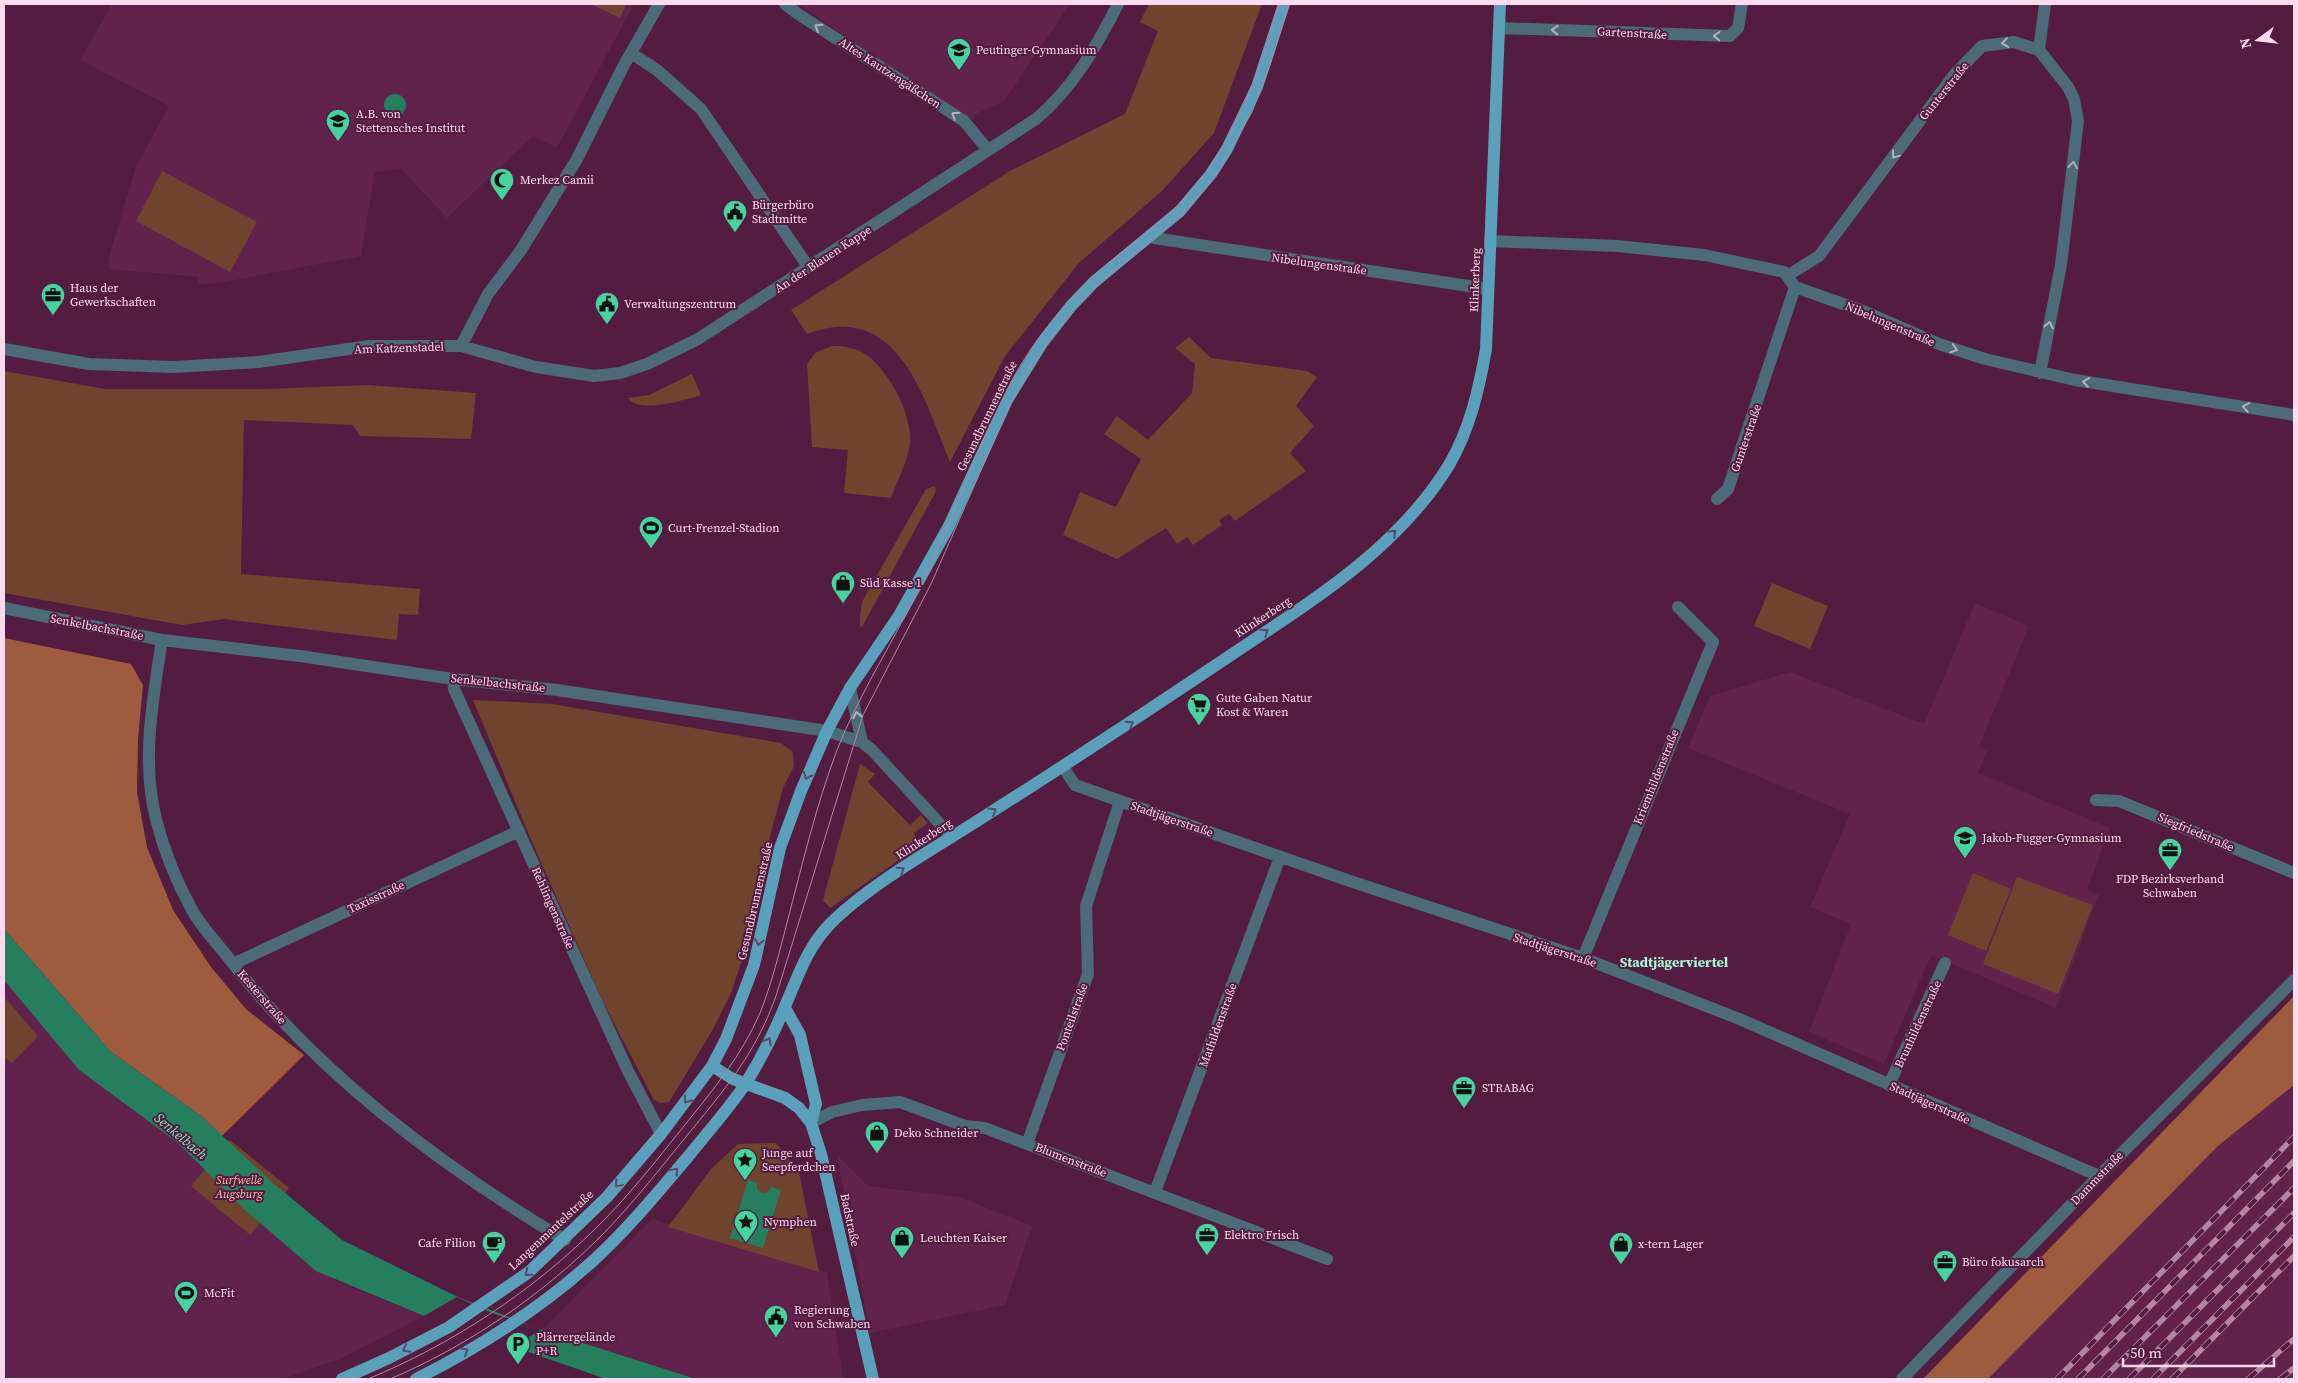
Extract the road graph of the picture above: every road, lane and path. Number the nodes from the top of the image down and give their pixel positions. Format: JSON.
{"nodes":[{"id":1,"x":659,"y":4,"type":"edge"},
{"id":2,"x":785,"y":4,"type":"edge"},
{"id":3,"x":1118,"y":4,"type":"edge"},
{"id":4,"x":1284,"y":4,"type":"edge"},
{"id":5,"x":1500,"y":4,"type":"edge"},
{"id":6,"x":1742,"y":4,"type":"edge"},
{"id":7,"x":2045,"y":4,"type":"edge"},
{"id":8,"x":1499,"y":28,"type":"junction"},
{"id":9,"x":2039,"y":50,"type":"junction"},
{"id":10,"x":631,"y":53,"type":"junction"},
{"id":11,"x":988,"y":150,"type":"junction"},
{"id":12,"x":1152,"y":235,"type":"junction"},
{"id":13,"x":1490,"y":241,"type":"junction"},
{"id":14,"x":809,"y":268,"type":"junction"},
{"id":15,"x":1787,"y":276,"type":"junction"},
{"id":16,"x":1795,"y":287,"type":"junction"},
{"id":17,"x":1488,"y":289,"type":"junction"},
{"id":18,"x":461,"y":346,"type":"junction"},
{"id":19,"x":4,"y":349,"type":"edge"},
{"id":20,"x":2040,"y":373,"type":"junction"},
{"id":21,"x":2294,"y":415,"type":"edge"},
{"id":22,"x":1717,"y":499,"type":"dead end"},
{"id":23,"x":1678,"y":607,"type":"dead end"},
{"id":24,"x":4,"y":608,"type":"edge"},
{"id":25,"x":162,"y":640,"type":"junction"},
{"id":26,"x":453,"y":679,"type":"junction"},
{"id":27,"x":850,"y":688,"type":"junction"},
{"id":28,"x":827,"y":731,"type":"junction"},
{"id":29,"x":862,"y":742,"type":"junction"},
{"id":30,"x":1063,"y":767,"type":"junction"},
{"id":31,"x":2096,"y":800,"type":"dead end"},
{"id":32,"x":1120,"y":801,"type":"junction"},
{"id":33,"x":519,"y":831,"type":"junction"},
{"id":34,"x":952,"y":837,"type":"junction"},
{"id":35,"x":1280,"y":858,"type":"junction"},
{"id":36,"x":2294,"y":873,"type":"edge"},
{"id":37,"x":1583,"y":958,"type":"junction"},
{"id":38,"x":1945,"y":963,"type":"dead end"},
{"id":39,"x":233,"y":964,"type":"junction"},
{"id":40,"x":2294,"y":980,"type":"edge"},
{"id":41,"x":785,"y":1008,"type":"junction"},
{"id":42,"x":712,"y":1066,"type":"junction"},
{"id":43,"x":745,"y":1084,"type":"junction"},
{"id":44,"x":1889,"y":1085,"type":"junction"},
{"id":45,"x":811,"y":1123,"type":"junction"},
{"id":46,"x":661,"y":1134,"type":"junction"},
{"id":47,"x":1027,"y":1144,"type":"junction"},
{"id":48,"x":2099,"y":1176,"type":"junction"},
{"id":49,"x":1155,"y":1192,"type":"junction"},
{"id":50,"x":564,"y":1240,"type":"junction"},
{"id":51,"x":1327,"y":1259,"type":"dead end"},
{"id":52,"x":342,"y":1379,"type":"edge"},
{"id":53,"x":416,"y":1379,"type":"edge"},
{"id":54,"x":873,"y":1379,"type":"edge"},
{"id":55,"x":1902,"y":1379,"type":"edge"}],
"edges":[{"from":1,"to":10,"type":"street","name":"Am Katzenstadel"},
{"from":11,"to":2,"type":"street","name":"Altes Kautzengäßchen","one_way":true},
{"from":3,"to":11,"type":"street","name":"An der Blauen Kappe"},
{"from":4,"to":12,"type":"main road","name":"Gesundbrunnenstraße"},
{"from":5,"to":8,"type":"main road","name":"Klinkerberg"},
{"from":6,"to":8,"type":"street","name":"Gartenstraße","one_way":true},
{"from":7,"to":9,"type":"street"},
{"from":8,"to":13,"type":"main road","name":"Klinkerberg"},
{"from":9,"to":15,"type":"street","name":"Gunterstraße","one_way":true},
{"from":20,"to":9,"type":"street","one_way":true},
{"from":10,"to":14,"type":"street"},
{"from":10,"to":18,"type":"street","name":"Am Katzenstadel"},
{"from":11,"to":14,"type":"street","name":"An der Blauen Kappe"},
{"from":12,"to":17,"type":"street","name":"Nibelungenstraße"},
{"from":12,"to":27,"type":"main road","name":"Gesundbrunnenstraße"},
{"from":13,"to":15,"type":"street"},
{"from":13,"to":17,"type":"main road","name":"Klinkerberg"},
{"from":14,"to":18,"type":"street","name":"An der Blauen Kappe"},
{"from":15,"to":16,"type":"street"},
{"from":16,"to":20,"type":"street","name":"Nibelungenstraße","one_way":true},
{"from":16,"to":22,"type":"street","name":"Gunterstraße"},
{"from":30,"to":17,"type":"main road","name":"Klinkerberg","one_way":true},
{"from":18,"to":19,"type":"street","name":"Am Katzenstadel"},
{"from":21,"to":20,"type":"street","name":"Nibelungenstraße","one_way":true},
{"from":23,"to":37,"type":"street","name":"Kriemhildenstraße"},
{"from":24,"to":25,"type":"street","name":"Senkelbachstraße"},
{"from":25,"to":26,"type":"street","name":"Senkelbachstraße"},
{"from":25,"to":39,"type":"street","name":"Kesterstraße"},
{"from":26,"to":28,"type":"street","name":"Senkelbachstraße"},
{"from":26,"to":33,"type":"street","name":"Rehlingenstraße"},
{"from":27,"to":28,"type":"main road","name":"Gesundbrunnenstraße"},
{"from":29,"to":27,"type":"street","one_way":true},
{"from":28,"to":29,"type":"street","name":"Senkelbachstraße"},
{"from":28,"to":42,"type":"main road","name":"Gesundbrunnenstraße","one_way":true},
{"from":29,"to":34,"type":"street","name":"Senkelbachstraße"},
{"from":30,"to":32,"type":"street","name":"Stadtjägerstraße"},
{"from":34,"to":30,"type":"main road","name":"Klinkerberg","one_way":true},
{"from":31,"to":36,"type":"street","name":"Siegfriedstraße"},
{"from":32,"to":35,"type":"street","name":"Stadtjägerstraße"},
{"from":32,"to":47,"type":"street","name":"Ponteilstraße"},
{"from":33,"to":39,"type":"street","name":"Taxisstraße"},
{"from":33,"to":46,"type":"street","name":"Rehlingenstraße"},
{"from":41,"to":34,"type":"main road","name":"Klinkerberg","one_way":true},
{"from":35,"to":37,"type":"street","name":"Stadtjägerstraße"},
{"from":35,"to":49,"type":"street","name":"Mathildenstraße"},
{"from":37,"to":44,"type":"street","name":"Stadtjägerstraße"},
{"from":38,"to":44,"type":"street","name":"Brunhildenstraße"},
{"from":39,"to":50,"type":"street","name":"Kesterstraße"},
{"from":40,"to":48,"type":"street","name":"Dammstraße"},
{"from":43,"to":41,"type":"main road","name":"Klinkerberg","one_way":true},
{"from":41,"to":45,"type":"main road"},
{"from":42,"to":43,"type":"main road","name":"Badstraße"},
{"from":42,"to":46,"type":"main road","name":"Langenmantelstraße","one_way":true},
{"from":43,"to":45,"type":"main road","name":"Badstraße"},
{"from":53,"to":43,"type":"main road","one_way":true},
{"from":44,"to":48,"type":"street","name":"Stadtjägerstraße"},
{"from":45,"to":47,"type":"street","name":"Blumenstraße"},
{"from":45,"to":54,"type":"main road","name":"Badstraße"},
{"from":46,"to":50,"type":"main road","name":"Langenmantelstraße","one_way":true},
{"from":47,"to":49,"type":"street","name":"Blumenstraße"},
{"from":48,"to":55,"type":"street","name":"Dammstraße"},
{"from":49,"to":51,"type":"street","name":"Blumenstraße"},
{"from":50,"to":52,"type":"main road","name":"Langenmantelstraße","one_way":true}]}
